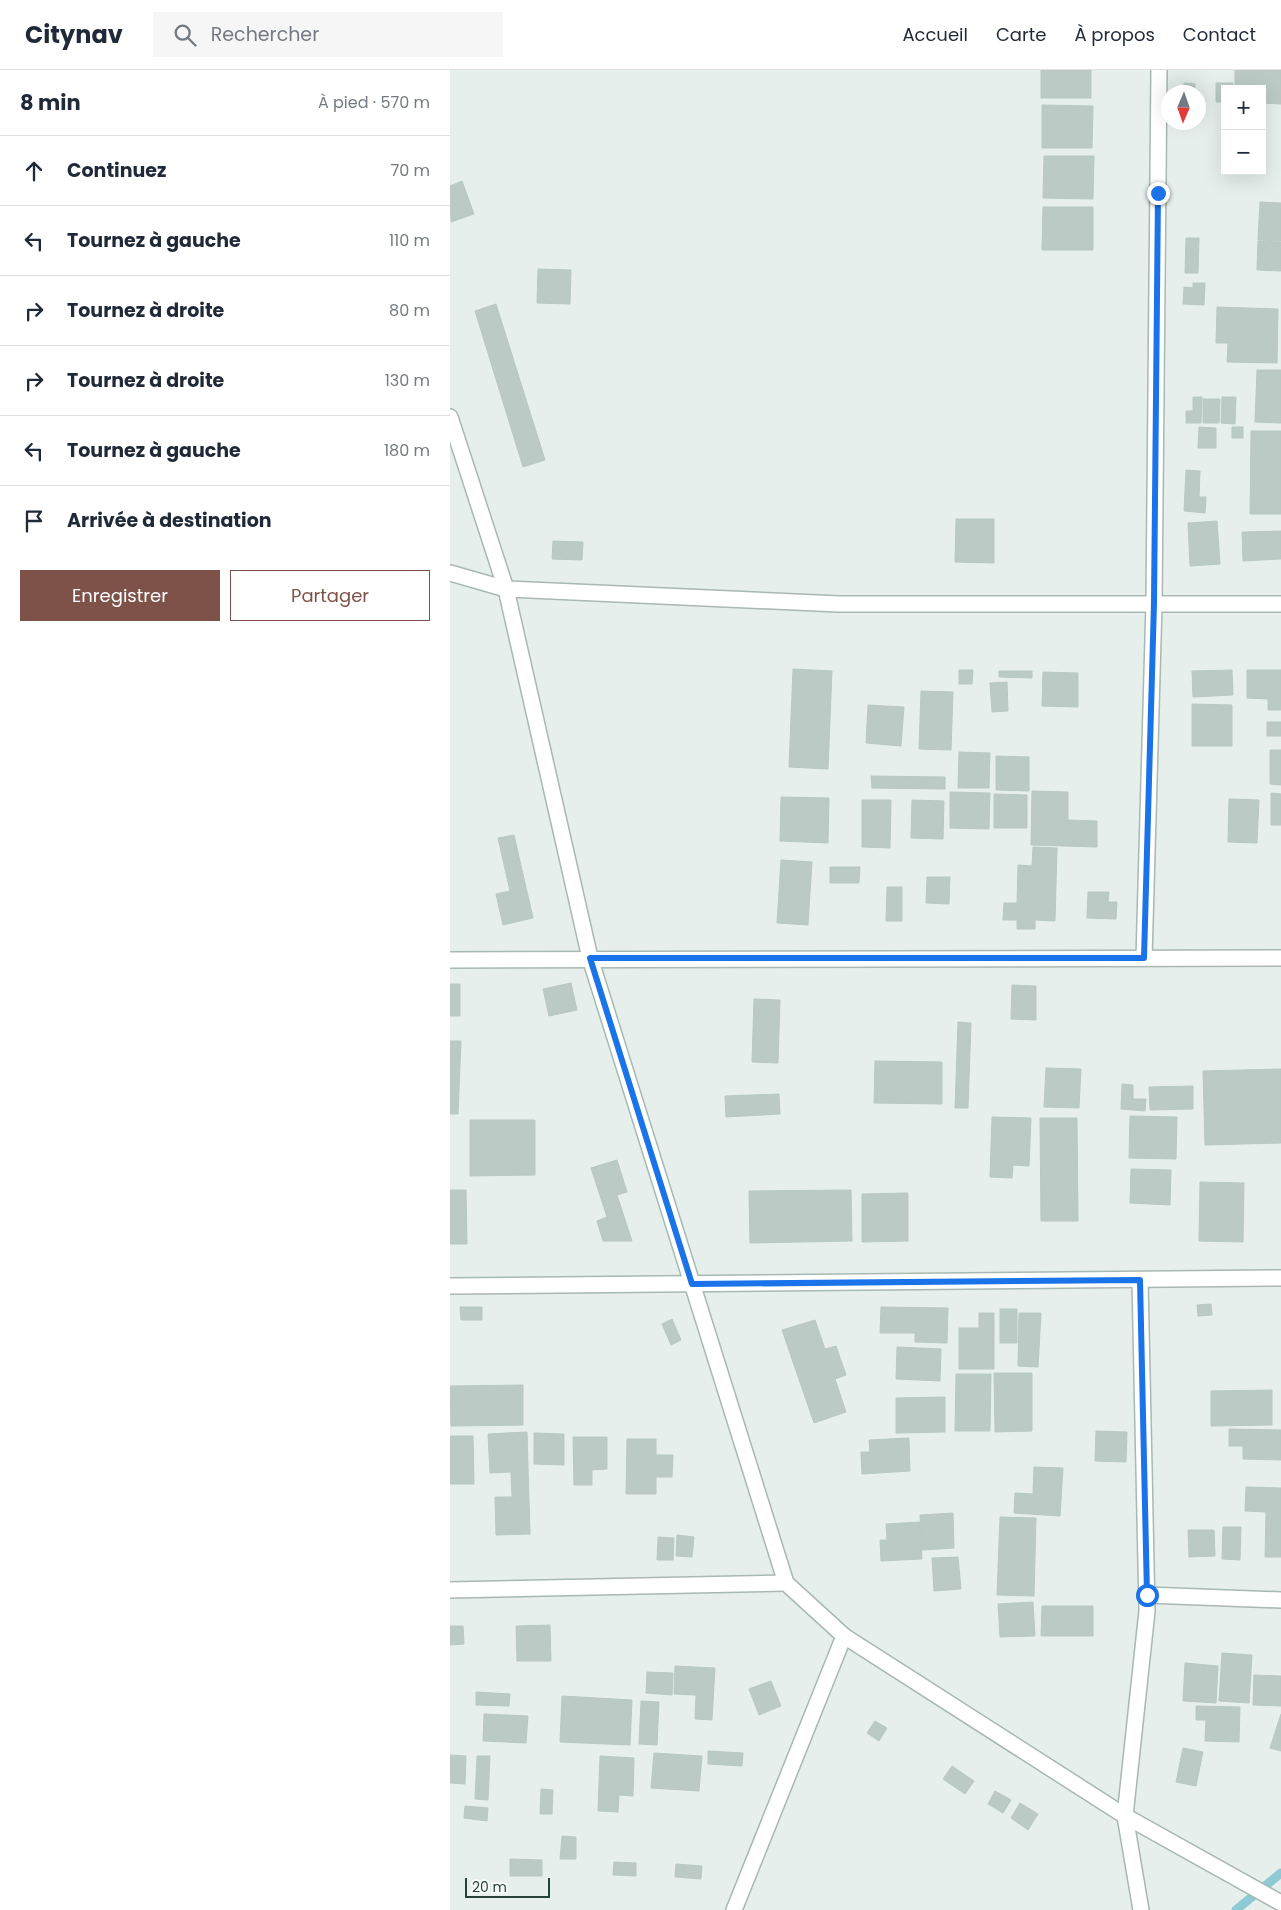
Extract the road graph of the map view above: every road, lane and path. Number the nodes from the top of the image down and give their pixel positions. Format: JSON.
{"nodes":[{"id":1,"x":1159,"y":70,"type":"edge"},
{"id":2,"x":450,"y":417,"type":"edge"},
{"id":3,"x":450,"y":573,"type":"edge"},
{"id":4,"x":506,"y":588,"type":"junction"},
{"id":5,"x":1154,"y":603,"type":"junction"},
{"id":6,"x":1281,"y":604,"type":"edge"},
{"id":7,"x":590,"y":958,"type":"junction"},
{"id":8,"x":1144,"y":958,"type":"junction"},
{"id":9,"x":1281,"y":958,"type":"edge"},
{"id":10,"x":450,"y":960,"type":"edge"},
{"id":11,"x":1281,"y":1278,"type":"edge"},
{"id":12,"x":1140,"y":1280,"type":"junction"},
{"id":13,"x":692,"y":1284,"type":"junction"},
{"id":14,"x":450,"y":1286,"type":"edge"},
{"id":15,"x":786,"y":1583,"type":"junction"},
{"id":16,"x":450,"y":1590,"type":"edge"},
{"id":17,"x":1147,"y":1595,"type":"junction"},
{"id":18,"x":1281,"y":1600,"type":"edge"},
{"id":19,"x":844,"y":1636,"type":"junction"},
{"id":20,"x":1125,"y":1816,"type":"junction"},
{"id":21,"x":1281,"y":1903,"type":"edge"},
{"id":22,"x":734,"y":1910,"type":"edge"},
{"id":23,"x":1141,"y":1910,"type":"edge"}],
"edges":[{"from":1,"to":5,"type":"street"},
{"from":2,"to":4,"type":"street"},
{"from":3,"to":4,"type":"street"},
{"from":4,"to":5,"type":"street"},
{"from":4,"to":7,"type":"street"},
{"from":5,"to":6,"type":"street"},
{"from":5,"to":8,"type":"street"},
{"from":7,"to":8,"type":"street"},
{"from":7,"to":10,"type":"street"},
{"from":7,"to":13,"type":"street"},
{"from":8,"to":9,"type":"street"},
{"from":11,"to":12,"type":"street"},
{"from":12,"to":13,"type":"street"},
{"from":12,"to":17,"type":"street"},
{"from":13,"to":14,"type":"street"},
{"from":13,"to":15,"type":"street"},
{"from":15,"to":16,"type":"street"},
{"from":15,"to":19,"type":"street"},
{"from":17,"to":18,"type":"street"},
{"from":17,"to":20,"type":"street"},
{"from":19,"to":20,"type":"street"},
{"from":19,"to":22,"type":"street"},
{"from":20,"to":21,"type":"street"},
{"from":20,"to":23,"type":"street"}]}
